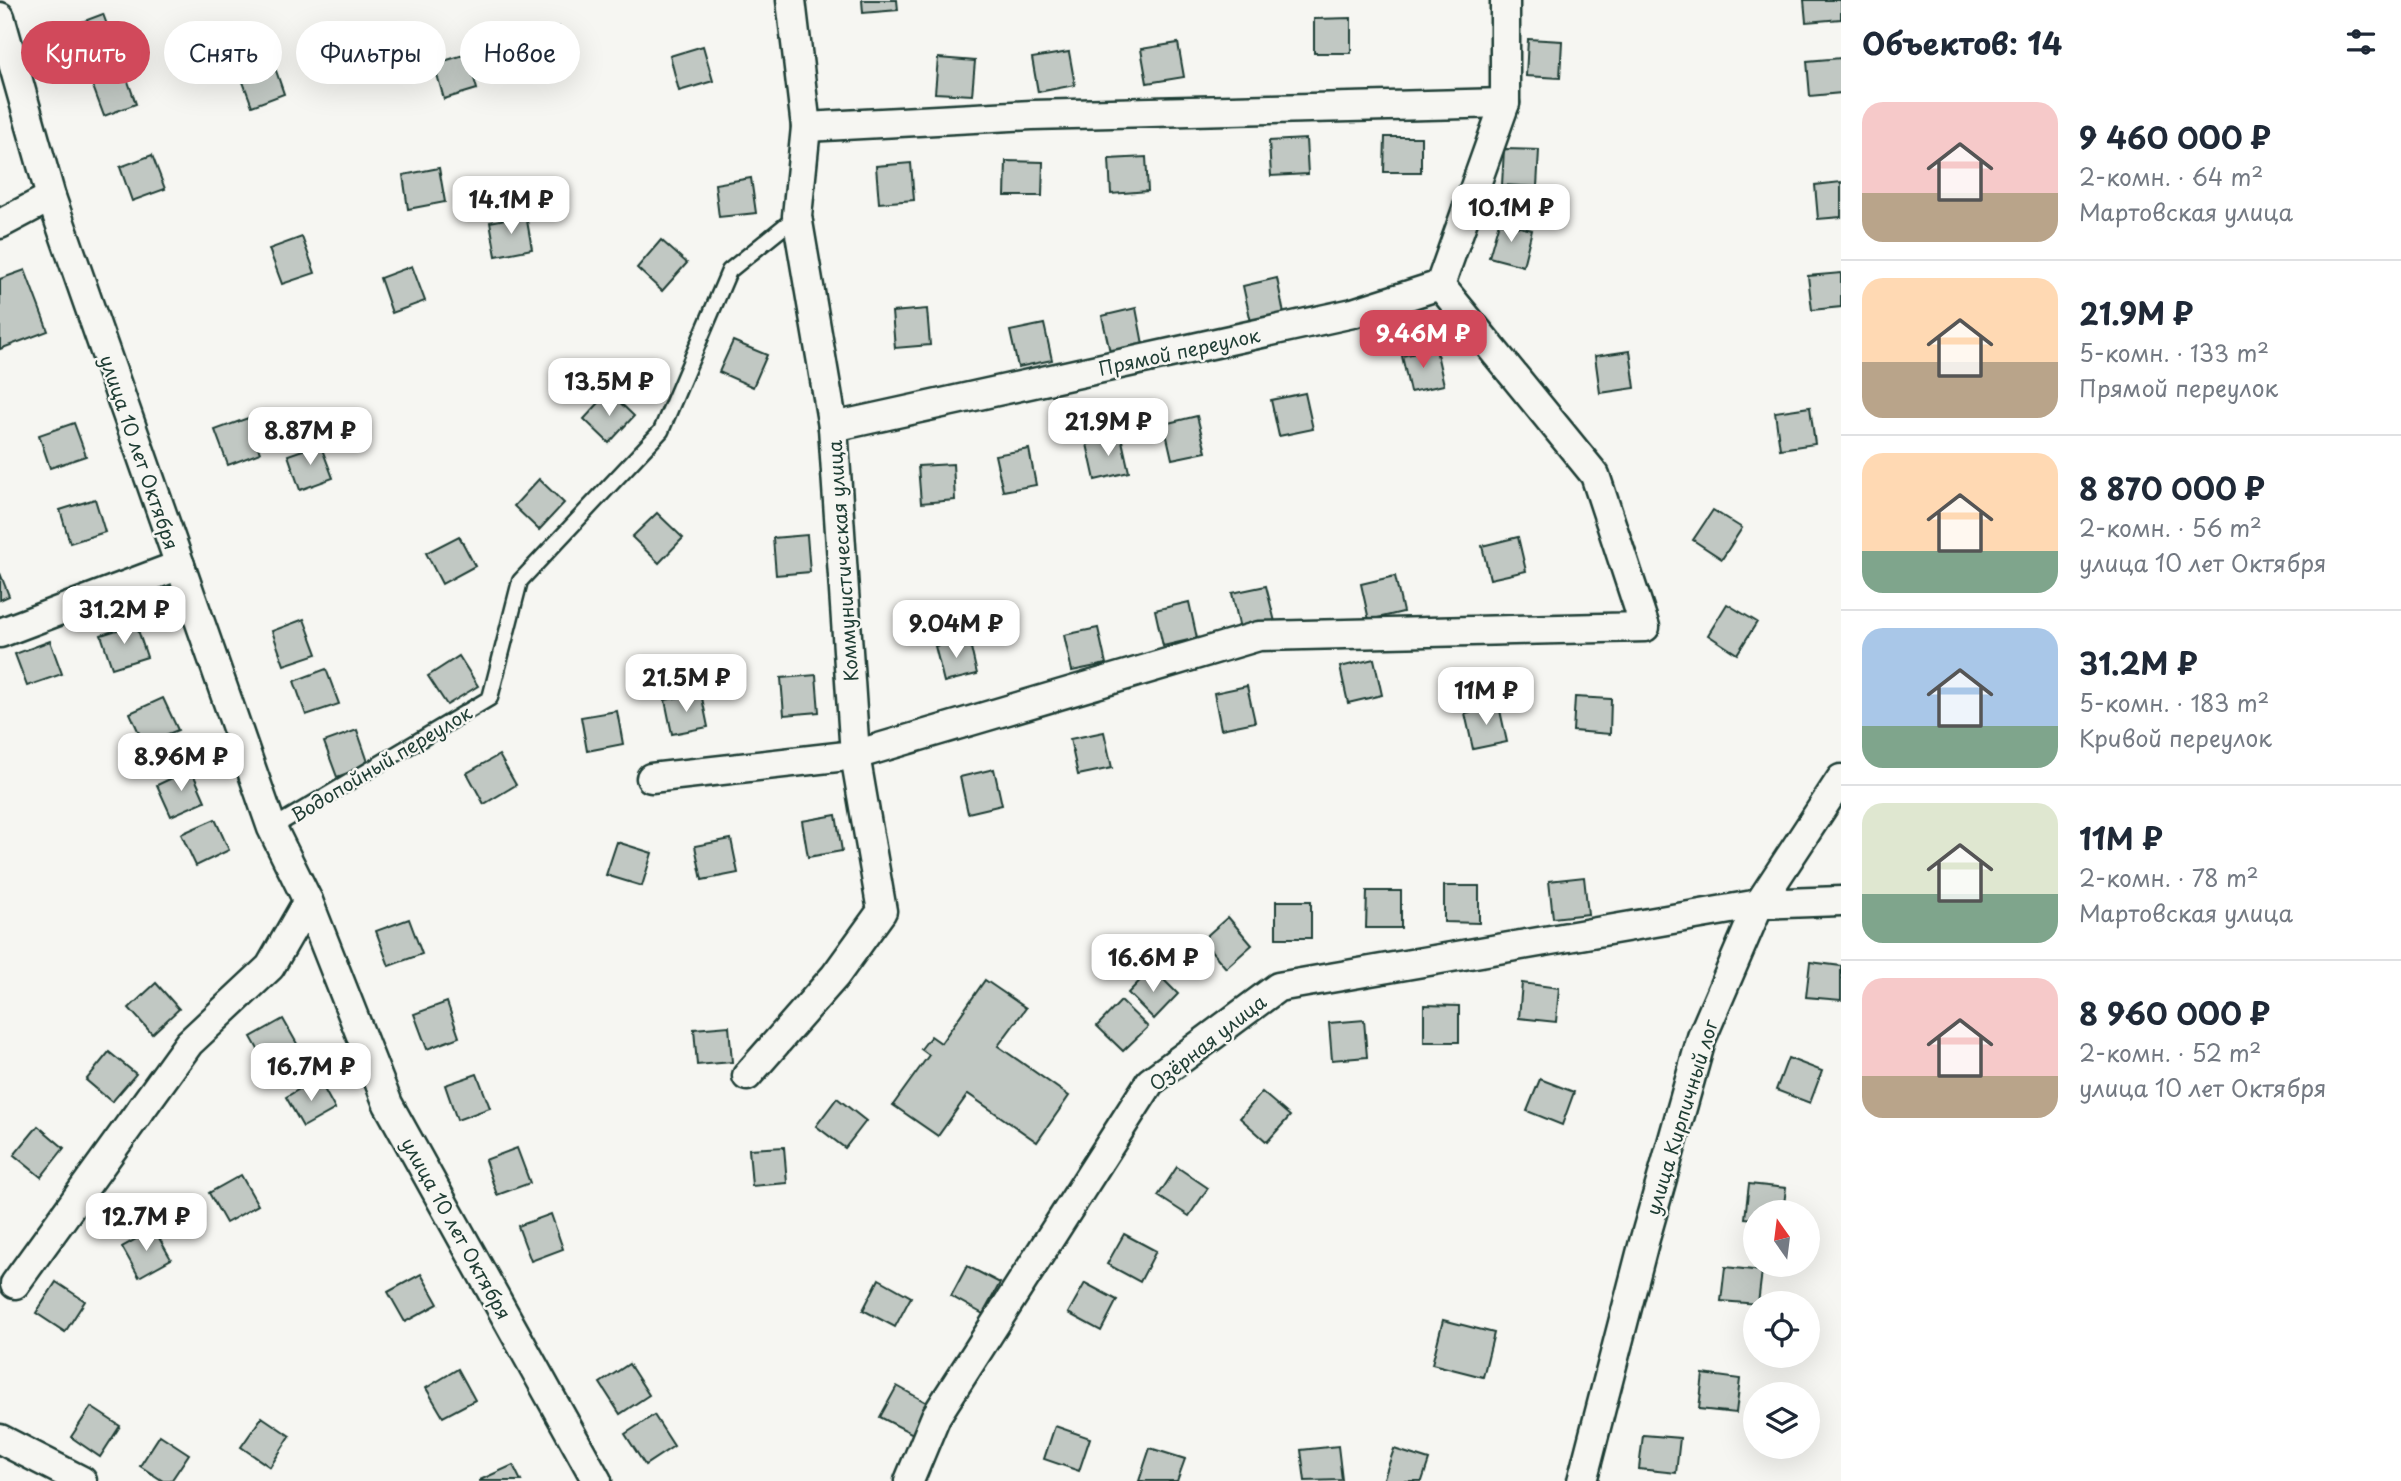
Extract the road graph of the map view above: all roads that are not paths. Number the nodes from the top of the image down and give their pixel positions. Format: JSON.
{"nodes":[{"id":1,"x":791,"y":0,"type":"edge"},
{"id":2,"x":1505,"y":0,"type":"edge"},
{"id":3,"x":0,"y":17,"type":"edge"},
{"id":4,"x":1505,"y":103,"type":"junction"},
{"id":5,"x":806,"y":127,"type":"junction"},
{"id":6,"x":51,"y":197,"type":"junction"},
{"id":7,"x":797,"y":216,"type":"junction"},
{"id":8,"x":0,"y":223,"type":"edge"},
{"id":9,"x":1440,"y":285,"type":"junction"},
{"id":10,"x":834,"y":427,"type":"junction"},
{"id":11,"x":180,"y":565,"type":"junction"},
{"id":12,"x":0,"y":633,"type":"edge"},
{"id":13,"x":855,"y":755,"type":"junction"},
{"id":14,"x":651,"y":778,"type":"dead end"},
{"id":15,"x":1841,"y":779,"type":"edge"},
{"id":16,"x":272,"y":828,"type":"junction"},
{"id":17,"x":308,"y":901,"type":"junction"},
{"id":18,"x":1841,"y":901,"type":"edge"},
{"id":19,"x":1759,"y":904,"type":"junction"},
{"id":20,"x":747,"y":1076,"type":"dead end"},
{"id":21,"x":15,"y":1284,"type":"dead end"},
{"id":22,"x":0,"y":1439,"type":"edge"},
{"id":23,"x":82,"y":1481,"type":"edge"},
{"id":24,"x":597,"y":1481,"type":"edge"},
{"id":25,"x":909,"y":1481,"type":"edge"},
{"id":26,"x":1582,"y":1481,"type":"edge"}],
"edges":[{"from":1,"to":5,"type":"street","name":"Коммунистическая улица"},
{"from":2,"to":4,"type":"street"},
{"from":3,"to":6,"type":"street","name":"улица 10 лет Октября"},
{"from":4,"to":5,"type":"street"},
{"from":4,"to":9,"type":"street"},
{"from":5,"to":7,"type":"street","name":"Коммунистическая улица"},
{"from":6,"to":8,"type":"street"},
{"from":6,"to":11,"type":"street","name":"улица 10 лет Октября"},
{"from":7,"to":10,"type":"street","name":"Коммунистическая улица"},
{"from":7,"to":16,"type":"lane","name":"Водопойный переулок"},
{"from":9,"to":10,"type":"street","name":"Прямой переулок"},
{"from":9,"to":13,"type":"street"},
{"from":10,"to":13,"type":"street","name":"Коммунистическая улица"},
{"from":11,"to":12,"type":"street"},
{"from":11,"to":16,"type":"street","name":"улица 10 лет Октября"},
{"from":13,"to":14,"type":"street"},
{"from":13,"to":20,"type":"street","name":"Коммунистическая улица"},
{"from":15,"to":19,"type":"street","name":"улица Кирпичный лог"},
{"from":16,"to":17,"type":"street","name":"улица 10 лет Октября"},
{"from":17,"to":21,"type":"street"},
{"from":17,"to":24,"type":"street","name":"улица 10 лет Октября"},
{"from":18,"to":19,"type":"street","name":"Озёрная улица"},
{"from":19,"to":25,"type":"street","name":"Озёрная улица"},
{"from":19,"to":26,"type":"street","name":"улица Кирпичный лог"},
{"from":22,"to":23,"type":"street"}]}
